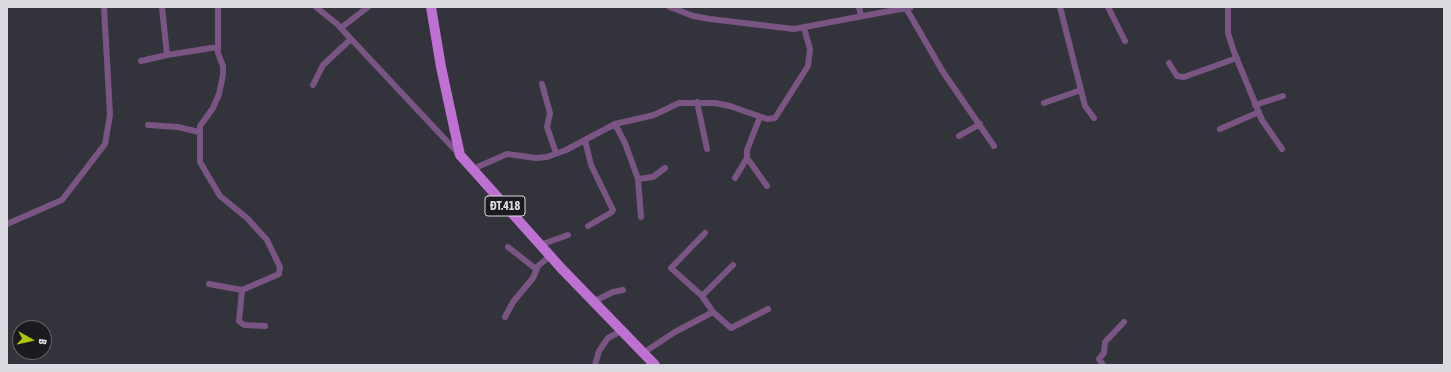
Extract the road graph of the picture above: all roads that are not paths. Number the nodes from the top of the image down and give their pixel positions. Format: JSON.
{"nodes":[{"id":1,"x":104,"y":7,"type":"edge"},
{"id":2,"x":162,"y":7,"type":"edge"},
{"id":3,"x":218,"y":7,"type":"edge"},
{"id":4,"x":316,"y":7,"type":"edge"},
{"id":5,"x":368,"y":7,"type":"edge"},
{"id":6,"x":431,"y":7,"type":"edge"},
{"id":7,"x":670,"y":7,"type":"edge"},
{"id":8,"x":859,"y":7,"type":"edge"},
{"id":9,"x":908,"y":7,"type":"edge"},
{"id":10,"x":1060,"y":7,"type":"edge"},
{"id":11,"x":1108,"y":7,"type":"edge"},
{"id":12,"x":1228,"y":7,"type":"edge"},
{"id":13,"x":861,"y":16,"type":"junction"},
{"id":14,"x":341,"y":28,"type":"junction"},
{"id":15,"x":804,"y":28,"type":"junction"},
{"id":16,"x":351,"y":39,"type":"junction"},
{"id":17,"x":1125,"y":41,"type":"dead end"},
{"id":18,"x":218,"y":47,"type":"junction"},
{"id":19,"x":167,"y":55,"type":"junction"},
{"id":20,"x":1237,"y":58,"type":"junction"},
{"id":21,"x":141,"y":61,"type":"dead end"},
{"id":22,"x":1169,"y":63,"type":"dead end"},
{"id":23,"x":542,"y":84,"type":"dead end"},
{"id":24,"x":313,"y":85,"type":"dead end"},
{"id":25,"x":1081,"y":90,"type":"junction"},
{"id":26,"x":1283,"y":96,"type":"dead end"},
{"id":27,"x":697,"y":102,"type":"junction"},
{"id":28,"x":1044,"y":103,"type":"dead end"},
{"id":29,"x":1255,"y":105,"type":"junction"},
{"id":30,"x":1258,"y":112,"type":"junction"},
{"id":31,"x":760,"y":117,"type":"junction"},
{"id":32,"x":1094,"y":118,"type":"dead end"},
{"id":33,"x":615,"y":124,"type":"junction"},
{"id":34,"x":980,"y":124,"type":"junction"},
{"id":35,"x":148,"y":125,"type":"dead end"},
{"id":36,"x":1220,"y":129,"type":"dead end"},
{"id":37,"x":199,"y":132,"type":"junction"},
{"id":38,"x":958,"y":136,"type":"dead end"},
{"id":39,"x":585,"y":140,"type":"junction"},
{"id":40,"x":994,"y":146,"type":"dead end"},
{"id":41,"x":707,"y":149,"type":"dead end"},
{"id":42,"x":1282,"y":149,"type":"dead end"},
{"id":43,"x":556,"y":153,"type":"junction"},
{"id":44,"x":460,"y":154,"type":"junction"},
{"id":45,"x":747,"y":158,"type":"junction"},
{"id":46,"x":666,"y":168,"type":"dead end"},
{"id":47,"x":473,"y":169,"type":"junction"},
{"id":48,"x":735,"y":178,"type":"dead end"},
{"id":49,"x":638,"y":179,"type":"junction"},
{"id":50,"x":767,"y":186,"type":"dead end"},
{"id":51,"x":641,"y":217,"type":"dead end"},
{"id":52,"x":7,"y":224,"type":"edge"},
{"id":53,"x":588,"y":226,"type":"dead end"},
{"id":54,"x":705,"y":233,"type":"dead end"},
{"id":55,"x":568,"y":235,"type":"dead end"},
{"id":56,"x":540,"y":245,"type":"junction"},
{"id":57,"x":508,"y":247,"type":"dead end"},
{"id":58,"x":550,"y":256,"type":"junction"},
{"id":59,"x":733,"y":265,"type":"dead end"},
{"id":60,"x":536,"y":270,"type":"junction"},
{"id":61,"x":209,"y":284,"type":"dead end"},
{"id":62,"x":242,"y":290,"type":"junction"},
{"id":63,"x":623,"y":290,"type":"dead end"},
{"id":64,"x":702,"y":296,"type":"junction"},
{"id":65,"x":593,"y":302,"type":"junction"},
{"id":66,"x":768,"y":309,"type":"dead end"},
{"id":67,"x":713,"y":312,"type":"junction"},
{"id":68,"x":505,"y":317,"type":"dead end"},
{"id":69,"x":1124,"y":322,"type":"dead end"},
{"id":70,"x":265,"y":326,"type":"dead end"},
{"id":71,"x":621,"y":331,"type":"junction"},
{"id":72,"x":643,"y":353,"type":"junction"},
{"id":73,"x":595,"y":365,"type":"edge"},
{"id":74,"x":655,"y":365,"type":"edge"},
{"id":75,"x":1103,"y":365,"type":"edge"}],
"edges":[{"from":1,"to":52,"type":"street"},
{"from":2,"to":19,"type":"street"},
{"from":3,"to":18,"type":"street"},
{"from":4,"to":14,"type":"street"},
{"from":5,"to":14,"type":"street"},
{"from":6,"to":44,"type":"main road","number":"ĐT.418"},
{"from":7,"to":15,"type":"street"},
{"from":8,"to":13,"type":"street"},
{"from":9,"to":13,"type":"street"},
{"from":9,"to":34,"type":"street"},
{"from":10,"to":25,"type":"street"},
{"from":11,"to":17,"type":"street"},
{"from":12,"to":20,"type":"street"},
{"from":13,"to":15,"type":"street"},
{"from":14,"to":16,"type":"street"},
{"from":15,"to":31,"type":"street"},
{"from":16,"to":24,"type":"street"},
{"from":16,"to":44,"type":"street"},
{"from":18,"to":19,"type":"street"},
{"from":18,"to":37,"type":"street"},
{"from":19,"to":21,"type":"street"},
{"from":20,"to":22,"type":"street"},
{"from":20,"to":29,"type":"street"},
{"from":23,"to":43,"type":"street"},
{"from":25,"to":28,"type":"street"},
{"from":25,"to":32,"type":"street"},
{"from":26,"to":29,"type":"street"},
{"from":27,"to":31,"type":"street"},
{"from":27,"to":33,"type":"street"},
{"from":27,"to":41,"type":"street"},
{"from":29,"to":30,"type":"street"},
{"from":30,"to":36,"type":"street"},
{"from":30,"to":42,"type":"street"},
{"from":31,"to":45,"type":"street"},
{"from":33,"to":39,"type":"street"},
{"from":33,"to":49,"type":"street"},
{"from":34,"to":38,"type":"street"},
{"from":34,"to":40,"type":"street"},
{"from":35,"to":37,"type":"street"},
{"from":37,"to":62,"type":"street"},
{"from":39,"to":43,"type":"street"},
{"from":39,"to":53,"type":"street"},
{"from":43,"to":47,"type":"street"},
{"from":44,"to":47,"type":"main road","number":"ĐT.418"},
{"from":45,"to":48,"type":"street"},
{"from":45,"to":50,"type":"street"},
{"from":46,"to":49,"type":"street"},
{"from":47,"to":56,"type":"main road","number":"ĐT.418"},
{"from":49,"to":51,"type":"street"},
{"from":54,"to":64,"type":"street"},
{"from":55,"to":56,"type":"street"},
{"from":56,"to":58,"type":"main road","number":"ĐT.418"},
{"from":57,"to":60,"type":"street"},
{"from":58,"to":60,"type":"street"},
{"from":58,"to":65,"type":"main road","number":"ĐT.418"},
{"from":59,"to":64,"type":"street"},
{"from":60,"to":68,"type":"street"},
{"from":61,"to":62,"type":"street"},
{"from":62,"to":70,"type":"street"},
{"from":63,"to":65,"type":"street"},
{"from":64,"to":67,"type":"street"},
{"from":65,"to":71,"type":"main road","number":"ĐT.418"},
{"from":66,"to":67,"type":"street"},
{"from":67,"to":72,"type":"street"},
{"from":69,"to":75,"type":"street"},
{"from":71,"to":72,"type":"main road","number":"ĐT.418"},
{"from":71,"to":73,"type":"street"},
{"from":72,"to":74,"type":"main road","number":"ĐT.418"}]}
